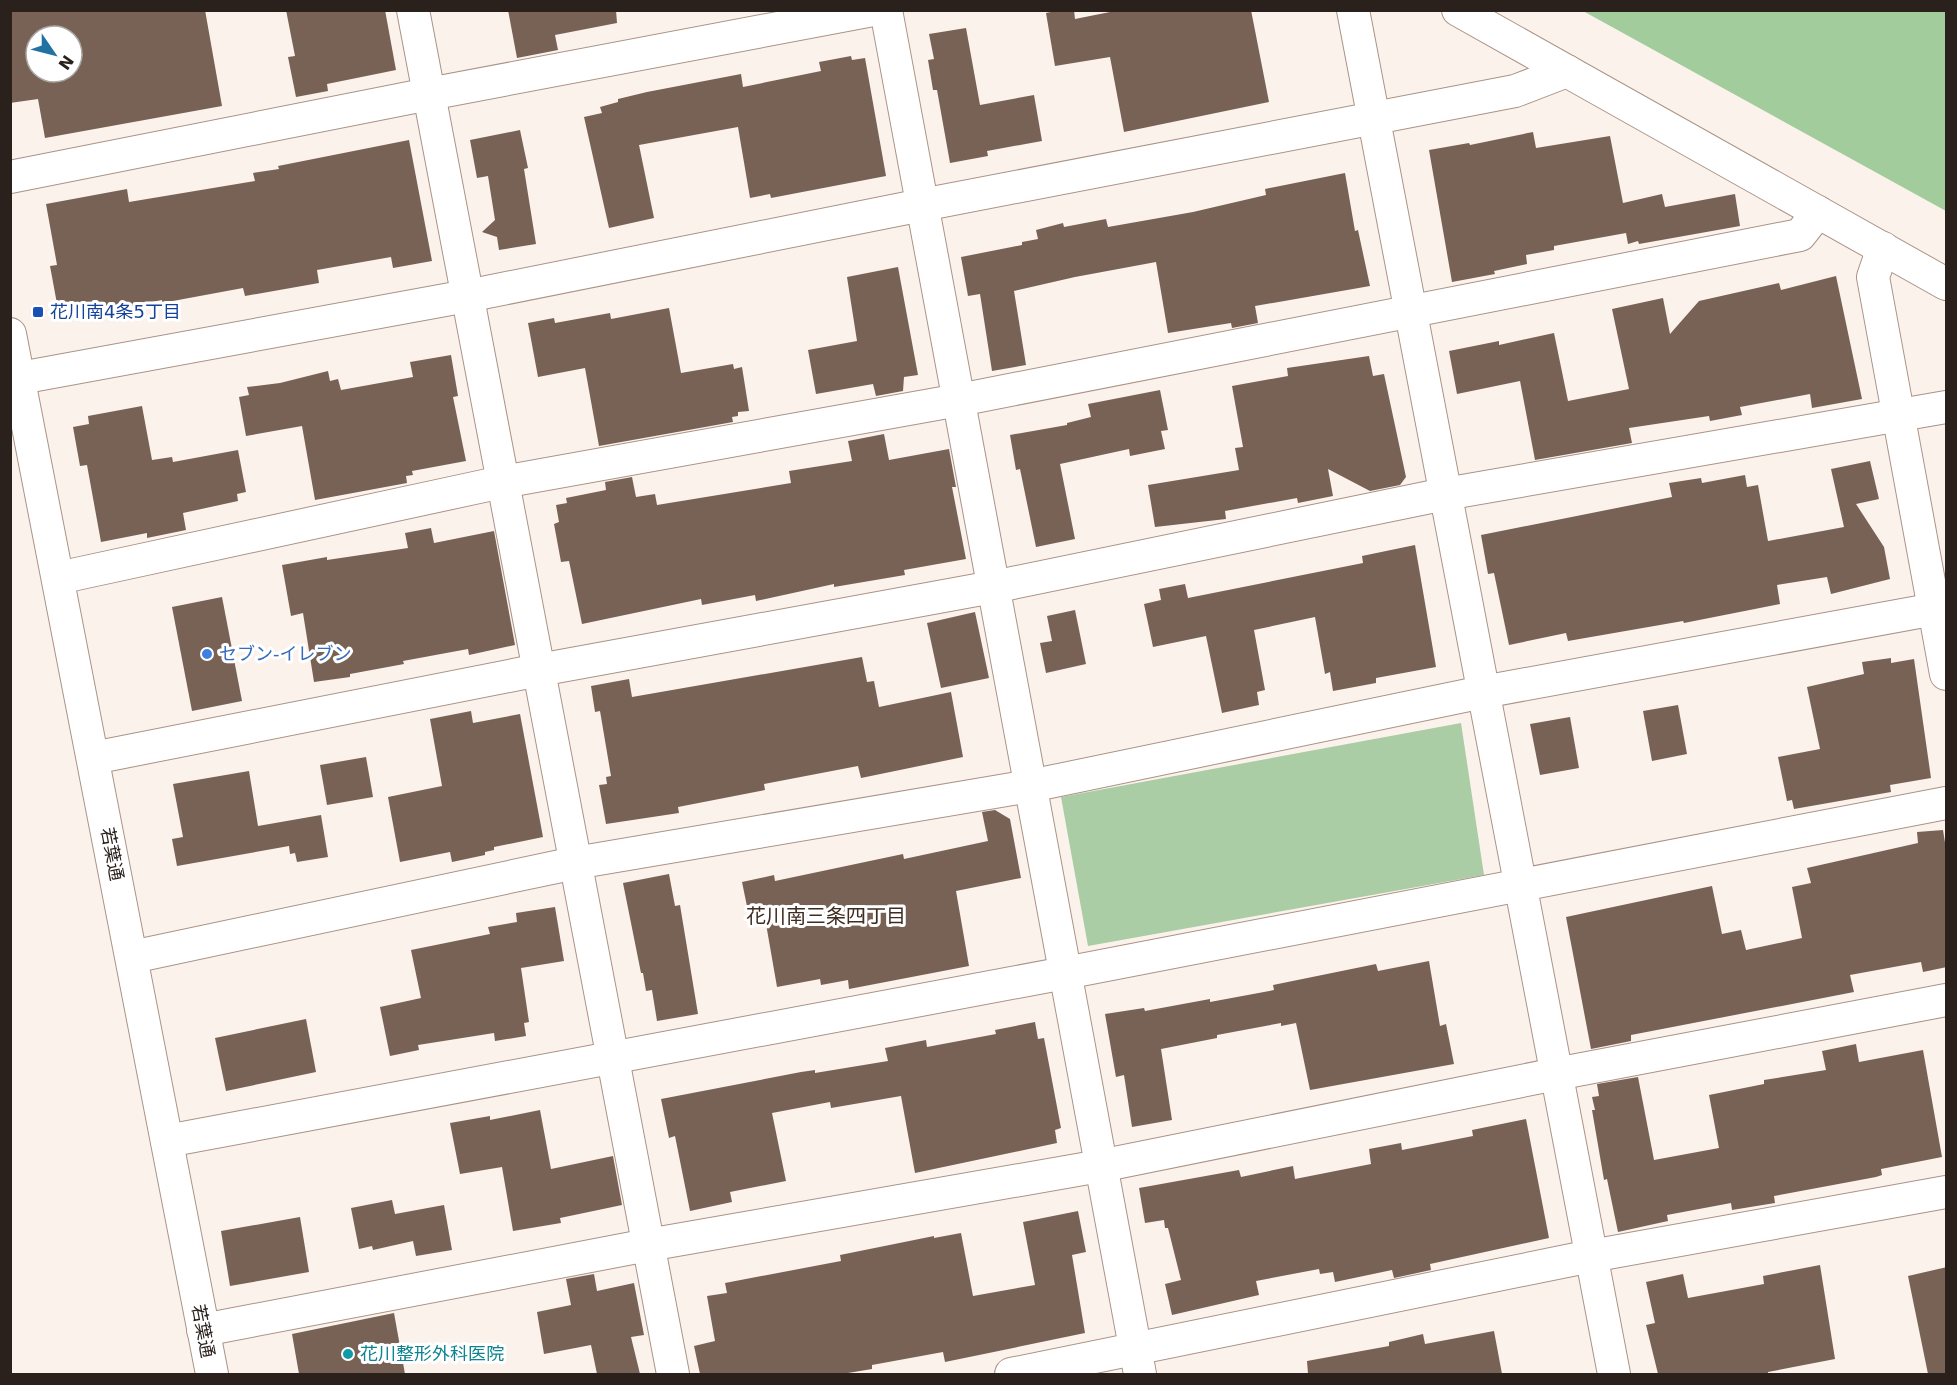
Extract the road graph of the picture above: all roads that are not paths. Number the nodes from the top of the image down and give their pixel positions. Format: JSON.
{"nodes":[{"id":1,"x":413,"y":10,"type":"edge"},
{"id":2,"x":873,"y":10,"type":"edge"},
{"id":3,"x":886,"y":10,"type":"edge"},
{"id":4,"x":1353,"y":10,"type":"edge"},
{"id":5,"x":1458,"y":10,"type":"edge"},
{"id":6,"x":1567,"y":71,"type":"junction"},
{"id":7,"x":429,"y":94,"type":"junction"},
{"id":8,"x":1373,"y":117,"type":"junction"},
{"id":9,"x":10,"y":177,"type":"edge"},
{"id":10,"x":922,"y":205,"type":"junction"},
{"id":11,"x":1818,"y":212,"type":"junction"},
{"id":12,"x":1883,"y":248,"type":"junction"},
{"id":13,"x":1947,"y":284,"type":"edge"},
{"id":14,"x":467,"y":296,"type":"junction"},
{"id":15,"x":1411,"y":313,"type":"junction"},
{"id":16,"x":11,"y":336,"type":"edge"},
{"id":17,"x":20,"y":378,"type":"junction"},
{"id":18,"x":959,"y":400,"type":"junction"},
{"id":19,"x":1947,"y":407,"type":"edge"},
{"id":20,"x":1899,"y":415,"type":"junction"},
{"id":21,"x":502,"y":482,"type":"junction"},
{"id":22,"x":1445,"y":494,"type":"junction"},
{"id":23,"x":58,"y":578,"type":"junction"},
{"id":24,"x":993,"y":587,"type":"junction"},
{"id":25,"x":1941,"y":609,"type":"edge"},
{"id":26,"x":539,"y":670,"type":"junction"},
{"id":27,"x":1947,"y":674,"type":"edge"},
{"id":28,"x":1483,"y":692,"type":"junction"},
{"id":29,"x":93,"y":758,"type":"junction"},
{"id":30,"x":1030,"y":786,"type":"junction"},
{"id":31,"x":1947,"y":803,"type":"edge"},
{"id":32,"x":575,"y":863,"type":"junction"},
{"id":33,"x":1520,"y":884,"type":"junction"},
{"id":34,"x":132,"y":957,"type":"junction"},
{"id":35,"x":1065,"y":973,"type":"junction"},
{"id":36,"x":1947,"y":1000,"type":"edge"},
{"id":37,"x":612,"y":1058,"type":"junction"},
{"id":38,"x":1556,"y":1074,"type":"junction"},
{"id":39,"x":167,"y":1142,"type":"junction"},
{"id":40,"x":1101,"y":1166,"type":"junction"},
{"id":41,"x":1947,"y":1192,"type":"edge"},
{"id":42,"x":648,"y":1245,"type":"junction"},
{"id":43,"x":1591,"y":1256,"type":"junction"},
{"id":44,"x":203,"y":1330,"type":"junction"},
{"id":45,"x":1137,"y":1363,"type":"edge"},
{"id":46,"x":212,"y":1374,"type":"edge"},
{"id":47,"x":673,"y":1374,"type":"edge"},
{"id":48,"x":1011,"y":1374,"type":"edge"},
{"id":49,"x":1614,"y":1374,"type":"edge"}],
"edges":[{"from":1,"to":7,"type":"street"},
{"from":2,"to":7,"type":"street"},
{"from":3,"to":10,"type":"street"},
{"from":4,"to":8,"type":"street"},
{"from":5,"to":6,"type":"street"},
{"from":6,"to":8,"type":"street"},
{"from":6,"to":11,"type":"street"},
{"from":7,"to":9,"type":"street"},
{"from":7,"to":14,"type":"street"},
{"from":8,"to":10,"type":"street"},
{"from":8,"to":15,"type":"street"},
{"from":10,"to":14,"type":"street"},
{"from":10,"to":18,"type":"street"},
{"from":11,"to":12,"type":"street"},
{"from":11,"to":15,"type":"street"},
{"from":12,"to":13,"type":"street"},
{"from":12,"to":20,"type":"street"},
{"from":14,"to":17,"type":"street"},
{"from":14,"to":21,"type":"street"},
{"from":15,"to":18,"type":"street"},
{"from":15,"to":22,"type":"street"},
{"from":16,"to":17,"type":"street","name":"若葉通"},
{"from":17,"to":23,"type":"street","name":"若葉通"},
{"from":18,"to":21,"type":"street"},
{"from":18,"to":24,"type":"street"},
{"from":19,"to":20,"type":"street"},
{"from":20,"to":22,"type":"street"},
{"from":20,"to":25,"type":"street"},
{"from":21,"to":23,"type":"street"},
{"from":21,"to":26,"type":"street"},
{"from":22,"to":24,"type":"street"},
{"from":22,"to":28,"type":"street"},
{"from":23,"to":29,"type":"street","name":"若葉通"},
{"from":24,"to":26,"type":"street"},
{"from":24,"to":30,"type":"street"},
{"from":25,"to":27,"type":"street"},
{"from":25,"to":28,"type":"street"},
{"from":26,"to":29,"type":"street"},
{"from":26,"to":32,"type":"street"},
{"from":28,"to":30,"type":"street"},
{"from":28,"to":33,"type":"street"},
{"from":29,"to":34,"type":"street","name":"若葉通"},
{"from":30,"to":32,"type":"street"},
{"from":30,"to":35,"type":"street"},
{"from":31,"to":33,"type":"street"},
{"from":32,"to":34,"type":"street"},
{"from":32,"to":37,"type":"street"},
{"from":33,"to":35,"type":"street"},
{"from":33,"to":38,"type":"street"},
{"from":34,"to":39,"type":"street","name":"若葉通"},
{"from":35,"to":37,"type":"street"},
{"from":35,"to":40,"type":"street"},
{"from":36,"to":38,"type":"street"},
{"from":37,"to":39,"type":"street"},
{"from":37,"to":42,"type":"street"},
{"from":38,"to":40,"type":"street"},
{"from":38,"to":43,"type":"street"},
{"from":39,"to":44,"type":"street","name":"若葉通"},
{"from":40,"to":42,"type":"street"},
{"from":40,"to":45,"type":"street"},
{"from":41,"to":43,"type":"street"},
{"from":42,"to":44,"type":"street"},
{"from":42,"to":47,"type":"street"},
{"from":43,"to":45,"type":"street"},
{"from":43,"to":49,"type":"street"},
{"from":44,"to":46,"type":"street","name":"若葉通"},
{"from":45,"to":48,"type":"street"}]}
